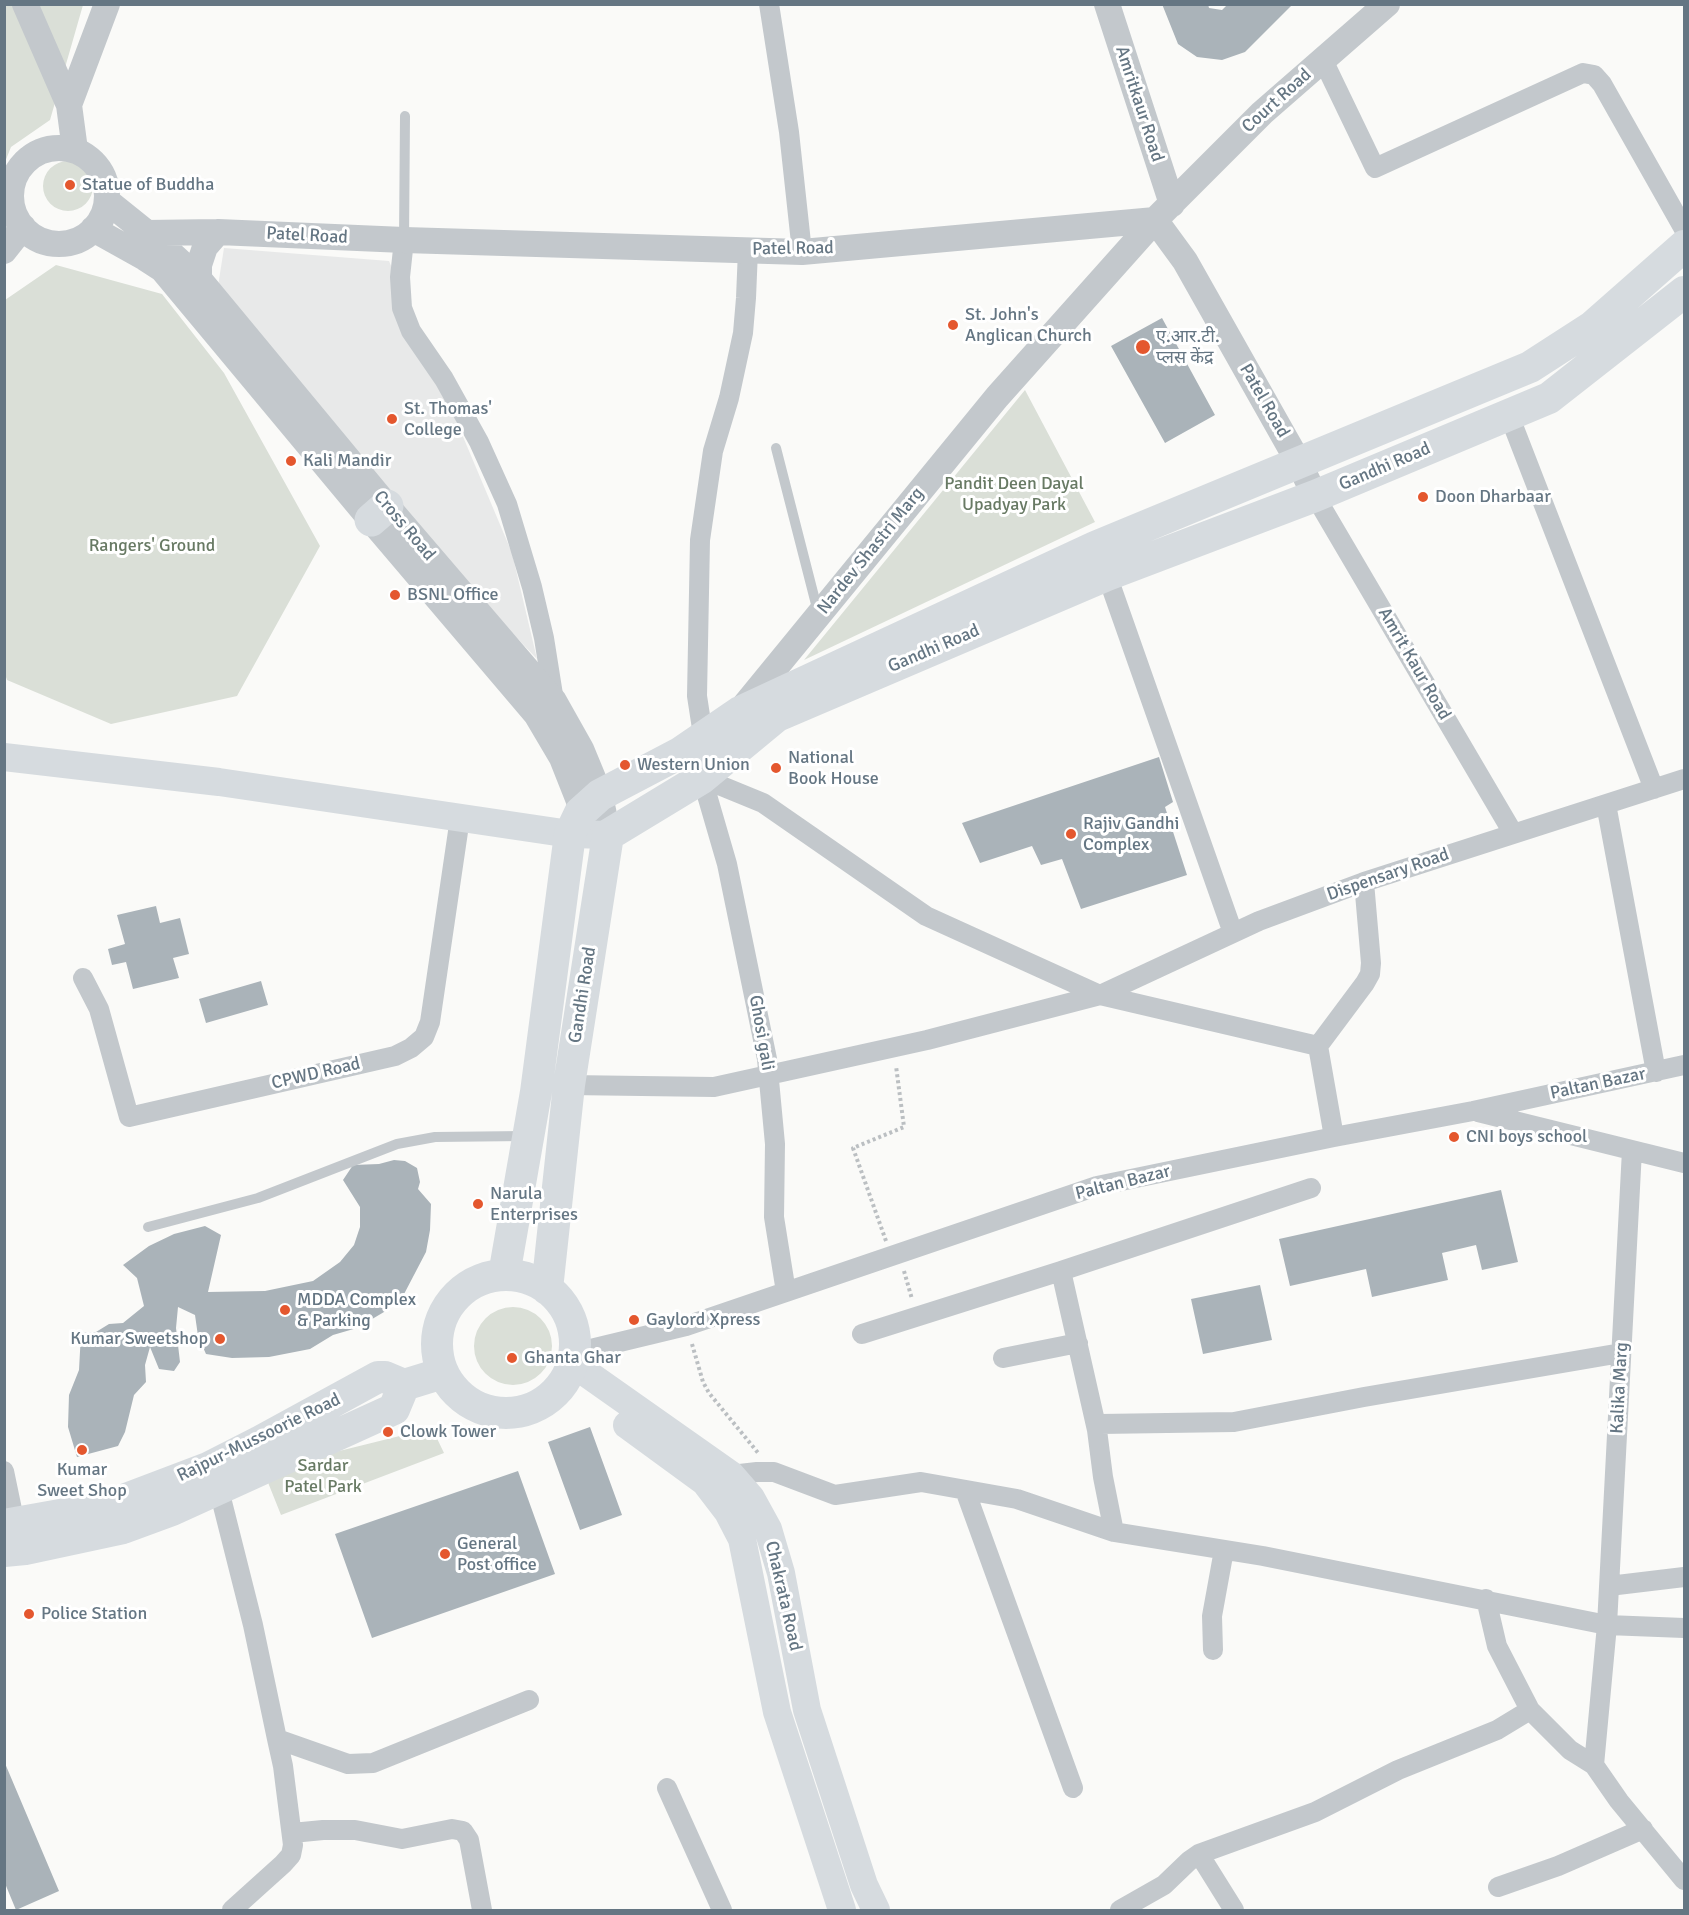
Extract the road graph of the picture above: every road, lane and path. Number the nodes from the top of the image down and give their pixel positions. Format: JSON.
{"nodes":[{"id":1,"x":25,"y":4,"type":"edge"},
{"id":2,"x":107,"y":4,"type":"edge"},
{"id":3,"x":769,"y":4,"type":"edge"},
{"id":4,"x":1107,"y":4,"type":"edge"},
{"id":5,"x":1387,"y":4,"type":"edge"},
{"id":6,"x":1323,"y":60,"type":"junction"},
{"id":7,"x":69,"y":105,"type":"junction"},
{"id":8,"x":405,"y":116,"type":"dead end"},
{"id":9,"x":75,"y":150,"type":"junction"},
{"id":10,"x":107,"y":201,"type":"junction"},
{"id":11,"x":1163,"y":212,"type":"junction"},
{"id":12,"x":23,"y":227,"type":"junction"},
{"id":13,"x":93,"y":229,"type":"junction"},
{"id":14,"x":1684,"y":229,"type":"edge"},
{"id":15,"x":218,"y":232,"type":"junction"},
{"id":16,"x":146,"y":233,"type":"junction"},
{"id":17,"x":404,"y":240,"type":"junction"},
{"id":18,"x":1684,"y":246,"type":"edge"},
{"id":19,"x":748,"y":250,"type":"junction"},
{"id":20,"x":4,"y":251,"type":"edge"},
{"id":21,"x":802,"y":252,"type":"junction"},
{"id":22,"x":199,"y":279,"type":"junction"},
{"id":23,"x":1684,"y":292,"type":"edge"},
{"id":24,"x":1509,"y":415,"type":"junction"},
{"id":25,"x":777,"y":448,"type":"dead end"},
{"id":26,"x":1299,"y":463,"type":"junction"},
{"id":27,"x":1315,"y":496,"type":"junction"},
{"id":28,"x":379,"y":513,"type":"junction"},
{"id":29,"x":1107,"y":575,"type":"junction"},
{"id":30,"x":819,"y":615,"type":"junction"},
{"id":31,"x":554,"y":701,"type":"junction"},
{"id":32,"x":740,"y":712,"type":"junction"},
{"id":33,"x":703,"y":735,"type":"junction"},
{"id":34,"x":4,"y":757,"type":"edge"},
{"id":35,"x":702,"y":778,"type":"junction"},
{"id":36,"x":1684,"y":779,"type":"edge"},
{"id":37,"x":1654,"y":789,"type":"junction"},
{"id":38,"x":1606,"y":804,"type":"junction"},
{"id":39,"x":583,"y":814,"type":"junction"},
{"id":40,"x":460,"y":818,"type":"junction"},
{"id":41,"x":1513,"y":833,"type":"junction"},
{"id":42,"x":608,"y":835,"type":"junction"},
{"id":43,"x":1364,"y":882,"type":"junction"},
{"id":44,"x":1233,"y":933,"type":"junction"},
{"id":45,"x":83,"y":978,"type":"dead end"},
{"id":46,"x":1100,"y":995,"type":"junction"},
{"id":47,"x":1318,"y":1046,"type":"junction"},
{"id":48,"x":894,"y":1048,"type":"junction"},
{"id":49,"x":1684,"y":1065,"type":"edge"},
{"id":50,"x":1656,"y":1072,"type":"junction"},
{"id":51,"x":769,"y":1076,"type":"junction"},
{"id":52,"x":569,"y":1084,"type":"junction"},
{"id":53,"x":1473,"y":1111,"type":"junction"},
{"id":54,"x":529,"y":1136,"type":"junction"},
{"id":55,"x":1334,"y":1137,"type":"junction"},
{"id":56,"x":1632,"y":1150,"type":"junction"},
{"id":57,"x":1684,"y":1163,"type":"edge"},
{"id":58,"x":1311,"y":1188,"type":"dead end"},
{"id":59,"x":148,"y":1227,"type":"dead end"},
{"id":60,"x":895,"y":1255,"type":"junction"},
{"id":61,"x":1061,"y":1271,"type":"junction"},
{"id":62,"x":504,"y":1275,"type":"junction"},
{"id":63,"x":547,"y":1289,"type":"junction"},
{"id":64,"x":786,"y":1292,"type":"junction"},
{"id":65,"x":917,"y":1317,"type":"junction"},
{"id":66,"x":686,"y":1326,"type":"junction"},
{"id":67,"x":862,"y":1334,"type":"dead end"},
{"id":68,"x":1078,"y":1343,"type":"junction"},
{"id":69,"x":1621,"y":1353,"type":"junction"},
{"id":70,"x":1003,"y":1358,"type":"dead end"},
{"id":71,"x":571,"y":1365,"type":"junction"},
{"id":72,"x":443,"y":1373,"type":"junction"},
{"id":73,"x":404,"y":1385,"type":"junction"},
{"id":74,"x":1097,"y":1430,"type":"junction"},
{"id":75,"x":4,"y":1471,"type":"edge"},
{"id":76,"x":774,"y":1472,"type":"junction"},
{"id":77,"x":731,"y":1475,"type":"junction"},
{"id":78,"x":219,"y":1490,"type":"junction"},
{"id":79,"x":964,"y":1490,"type":"junction"},
{"id":80,"x":1114,"y":1532,"type":"junction"},
{"id":81,"x":8,"y":1533,"type":"edge"},
{"id":82,"x":1224,"y":1550,"type":"junction"},
{"id":83,"x":1684,"y":1577,"type":"edge"},
{"id":84,"x":1609,"y":1586,"type":"junction"},
{"id":85,"x":1486,"y":1599,"type":"junction"},
{"id":86,"x":1607,"y":1625,"type":"junction"},
{"id":87,"x":1684,"y":1628,"type":"edge"},
{"id":88,"x":1213,"y":1650,"type":"dead end"},
{"id":89,"x":529,"y":1700,"type":"dead end"},
{"id":90,"x":1530,"y":1710,"type":"junction"},
{"id":91,"x":277,"y":1739,"type":"junction"},
{"id":92,"x":1594,"y":1765,"type":"junction"},
{"id":93,"x":667,"y":1788,"type":"dead end"},
{"id":94,"x":1073,"y":1788,"type":"dead end"},
{"id":95,"x":1642,"y":1829,"type":"junction"},
{"id":96,"x":292,"y":1833,"type":"junction"},
{"id":97,"x":1199,"y":1854,"type":"junction"},
{"id":98,"x":1684,"y":1880,"type":"edge"},
{"id":99,"x":1498,"y":1887,"type":"dead end"},
{"id":100,"x":232,"y":1911,"type":"edge"},
{"id":101,"x":482,"y":1911,"type":"edge"},
{"id":102,"x":722,"y":1911,"type":"edge"},
{"id":103,"x":842,"y":1911,"type":"edge"},
{"id":104,"x":876,"y":1911,"type":"edge"},
{"id":105,"x":1120,"y":1911,"type":"edge"},
{"id":106,"x":1234,"y":1911,"type":"edge"}],
"edges":[{"from":1,"to":7,"type":"street"},
{"from":2,"to":7,"type":"street"},
{"from":3,"to":21,"type":"street"},
{"from":4,"to":11,"type":"street","name":"Amritkaur Road"},
{"from":5,"to":6,"type":"street","name":"Court Road"},
{"from":6,"to":11,"type":"street","name":"Court Road"},
{"from":6,"to":14,"type":"street"},
{"from":7,"to":9,"type":"street"},
{"from":8,"to":17,"type":"lane"},
{"from":9,"to":10,"type":"street"},
{"from":9,"to":12,"type":"street"},
{"from":10,"to":13,"type":"street"},
{"from":10,"to":16,"type":"street","name":"Cross Road"},
{"from":11,"to":21,"type":"street","name":"Patel Road"},
{"from":11,"to":26,"type":"street","name":"Patel Road"},
{"from":11,"to":30,"type":"street","name":"Nardev Shastri Marg"},
{"from":12,"to":13,"type":"street"},
{"from":12,"to":20,"type":"street"},
{"from":13,"to":28,"type":"street","name":"Cross Road"},
{"from":15,"to":16,"type":"street","name":"Patel Road"},
{"from":15,"to":17,"type":"street","name":"Patel Road"},
{"from":15,"to":22,"type":"street"},
{"from":16,"to":22,"type":"street","name":"Cross Road"},
{"from":17,"to":19,"type":"street","name":"Patel Road"},
{"from":17,"to":31,"type":"street"},
{"from":18,"to":26,"type":"main road","name":"Gandhi Road"},
{"from":19,"to":21,"type":"street","name":"Patel Road"},
{"from":19,"to":33,"type":"street"},
{"from":22,"to":28,"type":"street","name":"Cross Road"},
{"from":23,"to":24,"type":"main road","name":"Gandhi Road"},
{"from":24,"to":27,"type":"main road","name":"Gandhi Road"},
{"from":24,"to":37,"type":"street"},
{"from":25,"to":30,"type":"lane"},
{"from":26,"to":27,"type":"street","name":"Patel Road"},
{"from":26,"to":32,"type":"main road","name":"Gandhi Road"},
{"from":27,"to":29,"type":"main road","name":"Gandhi Road"},
{"from":27,"to":41,"type":"street","name":"Amrit Kaur Road"},
{"from":28,"to":31,"type":"street","name":"Cross Road"},
{"from":28,"to":39,"type":"street","name":"Cross Road"},
{"from":29,"to":35,"type":"main road","name":"Gandhi Road"},
{"from":29,"to":44,"type":"street"},
{"from":30,"to":32,"type":"street","name":"Nardev Shastri Marg"},
{"from":31,"to":39,"type":"street","name":"Cross Road"},
{"from":32,"to":33,"type":"main road","name":"Gandhi Road"},
{"from":33,"to":39,"type":"main road","name":"Gandhi Road"},
{"from":34,"to":40,"type":"main road"},
{"from":35,"to":42,"type":"main road","name":"Gandhi Road"},
{"from":35,"to":46,"type":"street"},
{"from":35,"to":51,"type":"street","name":"Ghosi gali"},
{"from":36,"to":37,"type":"street","name":"Dispensary Road"},
{"from":37,"to":38,"type":"street","name":"Dispensary Road"},
{"from":38,"to":41,"type":"street","name":"Dispensary Road"},
{"from":38,"to":50,"type":"street"},
{"from":39,"to":40,"type":"main road"},
{"from":39,"to":42,"type":"main road"},
{"from":39,"to":42,"type":"street"},
{"from":39,"to":54,"type":"main road","name":"Gandhi Road"},
{"from":40,"to":45,"type":"street","name":"CPWD Road"},
{"from":41,"to":43,"type":"street","name":"Dispensary Road"},
{"from":42,"to":52,"type":"main road","name":"Gandhi Road"},
{"from":43,"to":44,"type":"street","name":"Dispensary Road"},
{"from":43,"to":47,"type":"street"},
{"from":44,"to":46,"type":"street","name":"Dispensary Road"},
{"from":46,"to":47,"type":"street"},
{"from":46,"to":48,"type":"street","name":"Dispensary Road"},
{"from":47,"to":55,"type":"street"},
{"from":48,"to":51,"type":"street","name":"Dispensary Road"},
{"from":48,"to":60,"type":"path"},
{"from":49,"to":50,"type":"street","name":"Paltan Bazar"},
{"from":50,"to":53,"type":"street","name":"Paltan Bazar"},
{"from":51,"to":52,"type":"street","name":"Dispensary Road"},
{"from":51,"to":64,"type":"street","name":"Ghosi gali"},
{"from":52,"to":63,"type":"main road","name":"Gandhi Road"},
{"from":53,"to":55,"type":"street","name":"Paltan Bazar"},
{"from":53,"to":56,"type":"street"},
{"from":54,"to":59,"type":"lane"},
{"from":54,"to":62,"type":"main road","name":"Gandhi Road"},
{"from":55,"to":60,"type":"street","name":"Paltan Bazar"},
{"from":56,"to":57,"type":"street"},
{"from":56,"to":69,"type":"street","name":"Kalika Marg"},
{"from":58,"to":61,"type":"street"},
{"from":60,"to":64,"type":"street","name":"Paltan Bazar"},
{"from":60,"to":65,"type":"path"},
{"from":61,"to":65,"type":"street"},
{"from":61,"to":68,"type":"street"},
{"from":62,"to":63,"type":"main road"},
{"from":62,"to":72,"type":"main road"},
{"from":63,"to":71,"type":"main road"},
{"from":64,"to":66,"type":"street","name":"Paltan Bazar"},
{"from":65,"to":67,"type":"street"},
{"from":66,"to":71,"type":"street","name":"Paltan Bazar"},
{"from":66,"to":76,"type":"path"},
{"from":68,"to":70,"type":"street"},
{"from":68,"to":74,"type":"street"},
{"from":69,"to":74,"type":"street"},
{"from":69,"to":84,"type":"street","name":"Kalika Marg"},
{"from":71,"to":72,"type":"main road"},
{"from":71,"to":77,"type":"main road","name":"Chakrata Road"},
{"from":71,"to":103,"type":"main road","name":"Chakrata Road"},
{"from":72,"to":73,"type":"main road"},
{"from":73,"to":78,"type":"main road","name":"Rajpur-Mussoorie Road"},
{"from":73,"to":81,"type":"main road","name":"Rajpur-Mussoorie Road"},
{"from":74,"to":80,"type":"street"},
{"from":75,"to":81,"type":"street"},
{"from":76,"to":77,"type":"street"},
{"from":76,"to":79,"type":"street"},
{"from":77,"to":104,"type":"main road","name":"Chakrata Road"},
{"from":78,"to":81,"type":"main road","name":"Rajpur-Mussoorie Road"},
{"from":78,"to":91,"type":"street"},
{"from":79,"to":80,"type":"street"},
{"from":79,"to":94,"type":"street"},
{"from":80,"to":82,"type":"street"},
{"from":82,"to":85,"type":"street"},
{"from":82,"to":88,"type":"street"},
{"from":83,"to":84,"type":"street"},
{"from":84,"to":86,"type":"street","name":"Kalika Marg"},
{"from":85,"to":86,"type":"street"},
{"from":85,"to":90,"type":"street"},
{"from":86,"to":87,"type":"street"},
{"from":86,"to":92,"type":"street","name":"Kalika Marg"},
{"from":89,"to":91,"type":"street"},
{"from":90,"to":92,"type":"street"},
{"from":90,"to":97,"type":"street"},
{"from":91,"to":96,"type":"street"},
{"from":92,"to":95,"type":"street"},
{"from":93,"to":102,"type":"street"},
{"from":95,"to":98,"type":"street"},
{"from":95,"to":99,"type":"street"},
{"from":96,"to":100,"type":"street"},
{"from":96,"to":101,"type":"street"},
{"from":97,"to":105,"type":"street"},
{"from":97,"to":106,"type":"street"}]}
